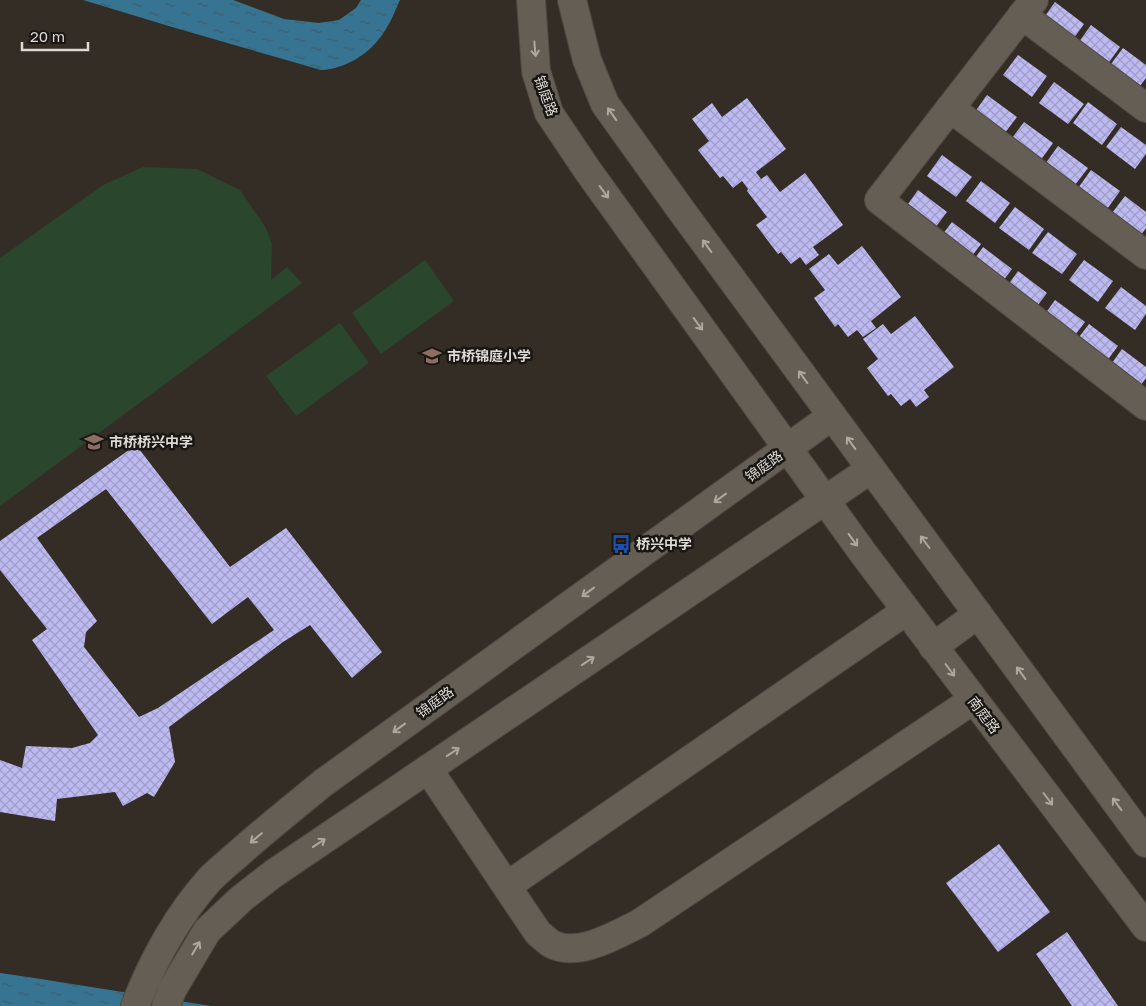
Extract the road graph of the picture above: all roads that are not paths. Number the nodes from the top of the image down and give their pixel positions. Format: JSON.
{"nodes":[{"id":1,"x":530,"y":0,"type":"edge"},
{"id":2,"x":572,"y":0,"type":"edge"},
{"id":3,"x":1028,"y":8,"type":"edge"},
{"id":4,"x":950,"y":108,"type":"junction"},
{"id":5,"x":1146,"y":108,"type":"edge"},
{"id":6,"x":1146,"y":255,"type":"edge"},
{"id":7,"x":1146,"y":406,"type":"edge"},
{"id":8,"x":832,"y":416,"type":"junction"},
{"id":9,"x":788,"y":449,"type":"junction"},
{"id":10,"x":870,"y":469,"type":"junction"},
{"id":11,"x":824,"y":500,"type":"junction"},
{"id":12,"x":906,"y":611,"type":"junction"},
{"id":13,"x":978,"y":614,"type":"junction"},
{"id":14,"x":933,"y":647,"type":"junction"},
{"id":15,"x":973,"y":700,"type":"junction"},
{"id":16,"x":428,"y":769,"type":"junction"},
{"id":17,"x":1146,"y":843,"type":"edge"},
{"id":18,"x":507,"y":886,"type":"junction"},
{"id":19,"x":1146,"y":927,"type":"edge"},
{"id":20,"x":169,"y":998,"type":"edge"},
{"id":21,"x":135,"y":1006,"type":"edge"}],
"edges":[{"from":1,"to":9,"type":"street","name":"锦庭路","one_way":true},
{"from":8,"to":2,"type":"street","one_way":true},
{"from":3,"to":4,"type":"street"},
{"from":3,"to":5,"type":"street"},
{"from":4,"to":6,"type":"street"},
{"from":4,"to":7,"type":"street"},
{"from":8,"to":9,"type":"street","name":"锦庭路"},
{"from":10,"to":8,"type":"street","one_way":true},
{"from":9,"to":11,"type":"street","name":"锦庭路"},
{"from":9,"to":21,"type":"street","name":"锦庭路","one_way":true},
{"from":10,"to":11,"type":"street"},
{"from":13,"to":10,"type":"street","one_way":true},
{"from":11,"to":12,"type":"street","name":"南庭路","one_way":true},
{"from":16,"to":11,"type":"street","one_way":true},
{"from":12,"to":14,"type":"street","name":"南庭路"},
{"from":12,"to":18,"type":"street"},
{"from":13,"to":14,"type":"street"},
{"from":17,"to":13,"type":"street","one_way":true},
{"from":14,"to":15,"type":"street","name":"南庭路","one_way":true},
{"from":15,"to":18,"type":"street"},
{"from":15,"to":19,"type":"street","name":"南庭路","one_way":true},
{"from":16,"to":18,"type":"street"},
{"from":20,"to":16,"type":"street","one_way":true}]}
